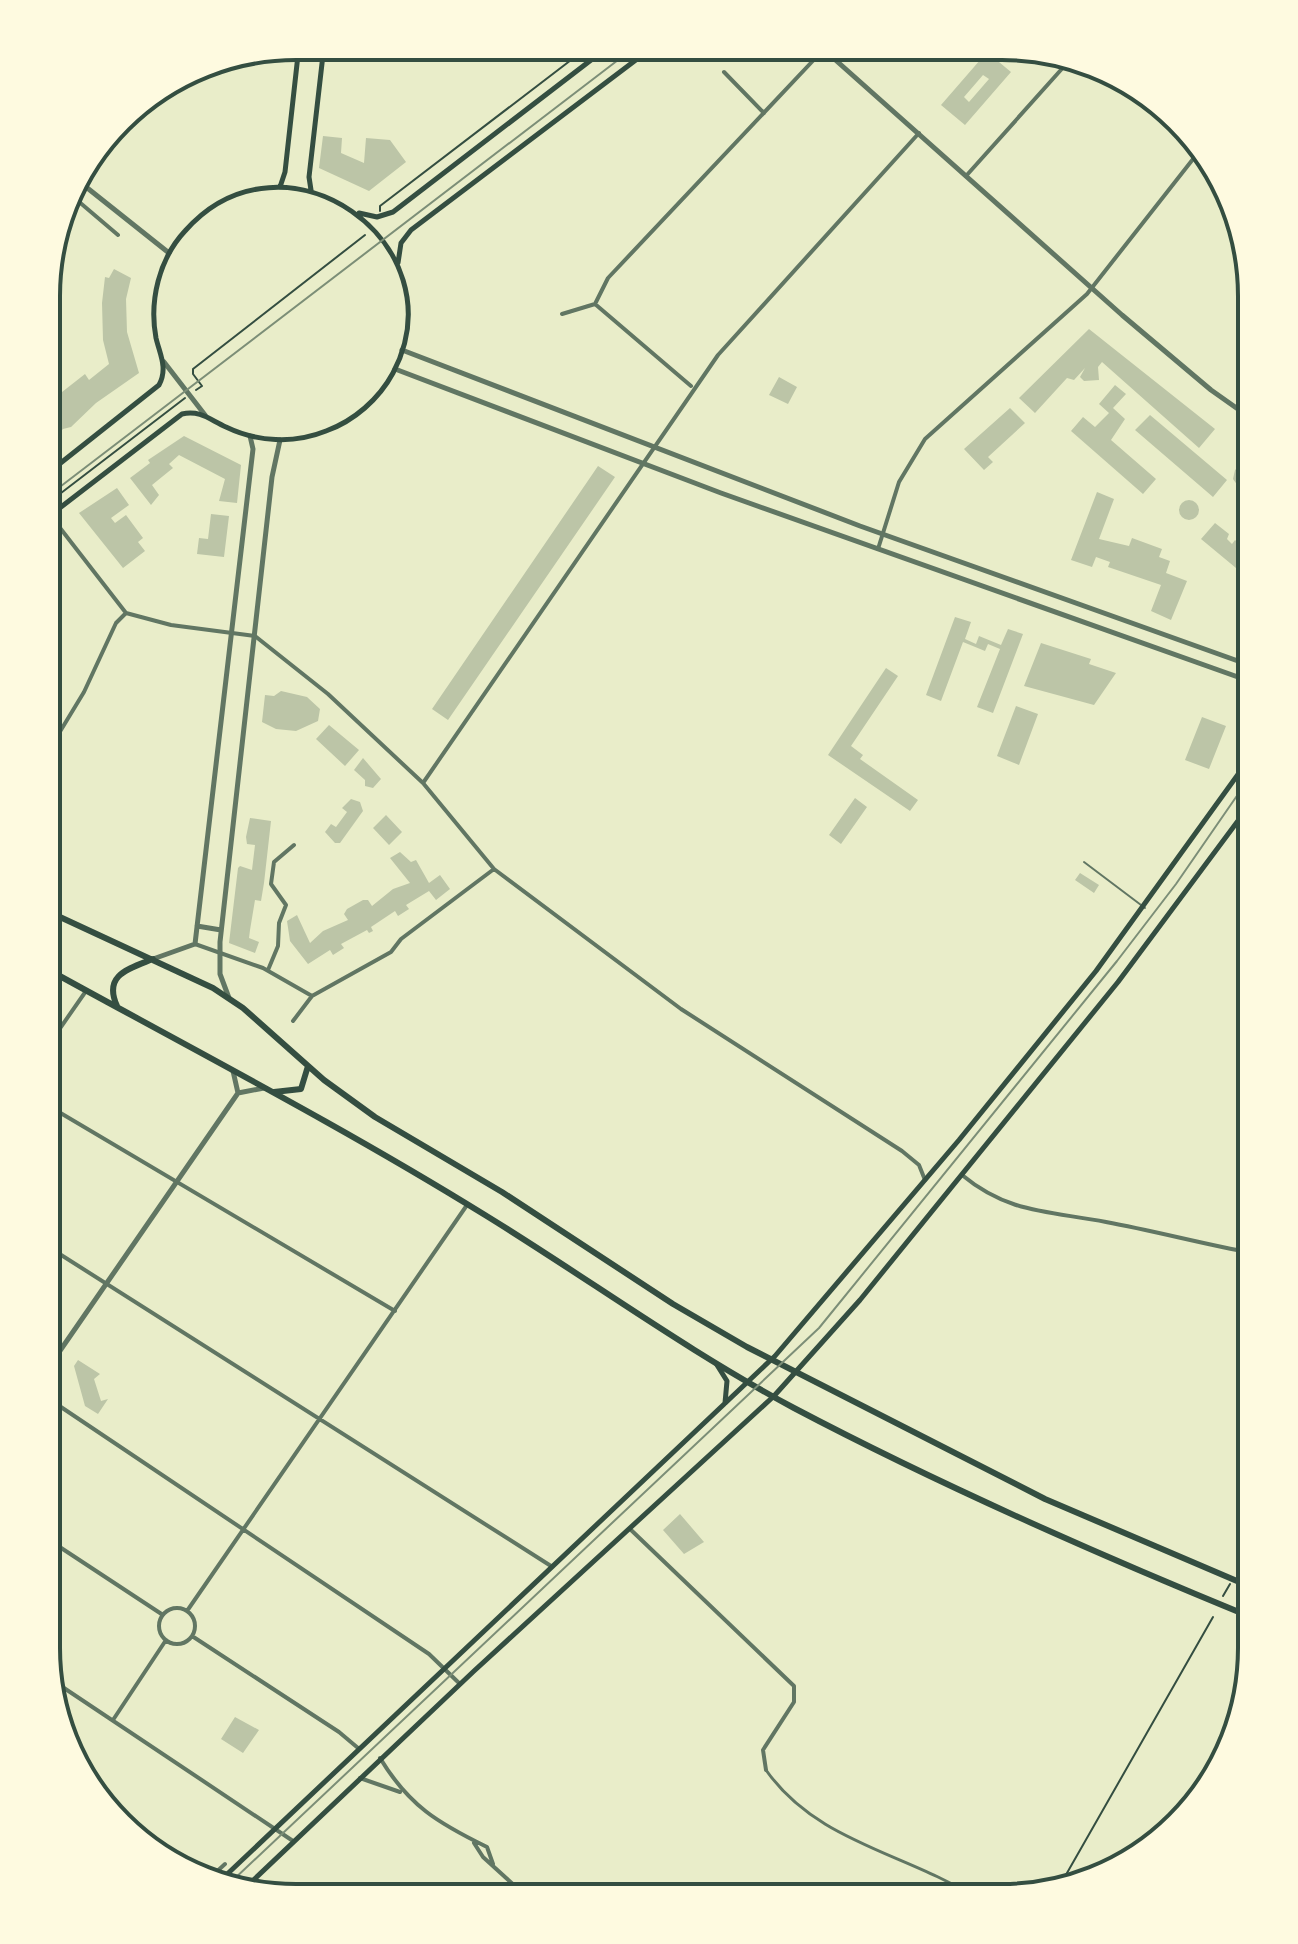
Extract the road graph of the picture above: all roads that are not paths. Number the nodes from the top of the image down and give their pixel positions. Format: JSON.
{"nodes":[{"id":1,"x":297,"y":60,"type":"edge"},
{"id":2,"x":322,"y":60,"type":"edge"},
{"id":3,"x":591,"y":60,"type":"edge"},
{"id":4,"x":636,"y":60,"type":"edge"},
{"id":5,"x":812,"y":60,"type":"edge"},
{"id":6,"x":837,"y":60,"type":"edge"},
{"id":7,"x":1063,"y":68,"type":"edge"},
{"id":8,"x":724,"y":72,"type":"dead end"},
{"id":9,"x":764,"y":113,"type":"junction"},
{"id":10,"x":919,"y":133,"type":"junction"},
{"id":11,"x":1193,"y":159,"type":"edge"},
{"id":12,"x":966,"y":176,"type":"junction"},
{"id":13,"x":86,"y":187,"type":"edge"},
{"id":14,"x":280,"y":187,"type":"junction"},
{"id":15,"x":311,"y":190,"type":"junction"},
{"id":16,"x":80,"y":202,"type":"edge"},
{"id":17,"x":357,"y":213,"type":"junction"},
{"id":18,"x":118,"y":235,"type":"dead end"},
{"id":19,"x":169,"y":253,"type":"junction"},
{"id":20,"x":398,"y":264,"type":"junction"},
{"id":21,"x":1092,"y":288,"type":"junction"},
{"id":22,"x":595,"y":304,"type":"junction"},
{"id":23,"x":562,"y":314,"type":"dead end"},
{"id":24,"x":402,"y":350,"type":"junction"},
{"id":25,"x":164,"y":362,"type":"junction"},
{"id":26,"x":395,"y":369,"type":"junction"},
{"id":27,"x":691,"y":386,"type":"dead end"},
{"id":28,"x":1238,"y":409,"type":"edge"},
{"id":29,"x":205,"y":415,"type":"junction"},
{"id":30,"x":250,"y":436,"type":"junction"},
{"id":31,"x":280,"y":440,"type":"junction"},
{"id":32,"x":655,"y":448,"type":"junction"},
{"id":33,"x":60,"y":464,"type":"edge"},
{"id":34,"x":644,"y":464,"type":"junction"},
{"id":35,"x":60,"y":507,"type":"edge"},
{"id":36,"x":60,"y":530,"type":"edge"},
{"id":37,"x":883,"y":534,"type":"junction"},
{"id":38,"x":878,"y":549,"type":"junction"},
{"id":39,"x":126,"y":613,"type":"junction"},
{"id":40,"x":230,"y":632,"type":"junction"},
{"id":41,"x":255,"y":636,"type":"junction"},
{"id":42,"x":1238,"y":661,"type":"edge"},
{"id":43,"x":1238,"y":677,"type":"edge"},
{"id":44,"x":60,"y":732,"type":"edge"},
{"id":45,"x":1238,"y":776,"type":"edge"},
{"id":46,"x":423,"y":783,"type":"junction"},
{"id":47,"x":1238,"y":821,"type":"edge"},
{"id":48,"x":294,"y":845,"type":"dead end"},
{"id":49,"x":1084,"y":862,"type":"dead end"},
{"id":50,"x":494,"y":869,"type":"junction"},
{"id":51,"x":1145,"y":908,"type":"junction"},
{"id":52,"x":60,"y":917,"type":"edge"},
{"id":53,"x":197,"y":926,"type":"junction"},
{"id":54,"x":221,"y":930,"type":"junction"},
{"id":55,"x":195,"y":944,"type":"junction"},
{"id":56,"x":219,"y":951,"type":"junction"},
{"id":57,"x":153,"y":959,"type":"junction"},
{"id":58,"x":268,"y":970,"type":"junction"},
{"id":59,"x":60,"y":976,"type":"edge"},
{"id":60,"x":86,"y":991,"type":"junction"},
{"id":61,"x":312,"y":996,"type":"junction"},
{"id":62,"x":230,"y":999,"type":"junction"},
{"id":63,"x":118,"y":1008,"type":"junction"},
{"id":64,"x":293,"y":1021,"type":"dead end"},
{"id":65,"x":60,"y":1028,"type":"edge"},
{"id":66,"x":308,"y":1066,"type":"junction"},
{"id":67,"x":233,"y":1070,"type":"junction"},
{"id":68,"x":265,"y":1088,"type":"junction"},
{"id":69,"x":273,"y":1092,"type":"junction"},
{"id":70,"x":238,"y":1093,"type":"junction"},
{"id":71,"x":60,"y":1113,"type":"edge"},
{"id":72,"x":962,"y":1175,"type":"junction"},
{"id":73,"x":925,"y":1180,"type":"junction"},
{"id":74,"x":177,"y":1181,"type":"junction"},
{"id":75,"x":467,"y":1205,"type":"junction"},
{"id":76,"x":1237,"y":1250,"type":"edge"},
{"id":77,"x":60,"y":1254,"type":"edge"},
{"id":78,"x":107,"y":1284,"type":"junction"},
{"id":79,"x":395,"y":1311,"type":"junction"},
{"id":80,"x":60,"y":1351,"type":"edge"},
{"id":81,"x":772,"y":1360,"type":"junction"},
{"id":82,"x":717,"y":1364,"type":"junction"},
{"id":83,"x":796,"y":1372,"type":"junction"},
{"id":84,"x":749,"y":1383,"type":"junction"},
{"id":85,"x":774,"y":1396,"type":"junction"},
{"id":86,"x":60,"y":1406,"type":"edge"},
{"id":87,"x":725,"y":1406,"type":"junction"},
{"id":88,"x":321,"y":1419,"type":"junction"},
{"id":89,"x":243,"y":1529,"type":"junction"},
{"id":90,"x":630,"y":1529,"type":"junction"},
{"id":91,"x":60,"y":1547,"type":"edge"},
{"id":92,"x":551,"y":1566,"type":"junction"},
{"id":93,"x":1237,"y":1581,"type":"edge"},
{"id":94,"x":187,"y":1611,"type":"junction"},
{"id":95,"x":1237,"y":1611,"type":"edge"},
{"id":96,"x":163,"y":1615,"type":"junction"},
{"id":97,"x":192,"y":1636,"type":"junction"},
{"id":98,"x":166,"y":1640,"type":"junction"},
{"id":99,"x":443,"y":1668,"type":"junction"},
{"id":100,"x":460,"y":1684,"type":"junction"},
{"id":101,"x":64,"y":1688,"type":"edge"},
{"id":102,"x":113,"y":1720,"type":"junction"},
{"id":103,"x":358,"y":1748,"type":"junction"},
{"id":104,"x":380,"y":1758,"type":"junction"},
{"id":105,"x":766,"y":1770,"type":"joint"},
{"id":106,"x":359,"y":1778,"type":"junction"},
{"id":107,"x":403,"y":1793,"type":"junction"},
{"id":108,"x":275,"y":1827,"type":"junction"},
{"id":109,"x":293,"y":1841,"type":"junction"},
{"id":110,"x":225,"y":1864,"type":"dead end"},
{"id":111,"x":218,"y":1870,"type":"edge"},
{"id":112,"x":228,"y":1874,"type":"edge"},
{"id":113,"x":253,"y":1880,"type":"edge"},
{"id":114,"x":514,"y":1884,"type":"edge"},
{"id":115,"x":947,"y":1884,"type":"edge"}],
"edges":[{"from":1,"to":14,"type":"main road"},
{"from":2,"to":15,"type":"main road"},
{"from":3,"to":17,"type":"main road"},
{"from":4,"to":20,"type":"main road"},
{"from":5,"to":9,"type":"street"},
{"from":6,"to":10,"type":"street"},
{"from":7,"to":12,"type":"street"},
{"from":8,"to":9,"type":"street"},
{"from":9,"to":22,"type":"street"},
{"from":10,"to":12,"type":"street"},
{"from":10,"to":32,"type":"street"},
{"from":11,"to":21,"type":"street"},
{"from":12,"to":21,"type":"street"},
{"from":13,"to":19,"type":"street"},
{"from":14,"to":15,"type":"main road"},
{"from":14,"to":19,"type":"main road"},
{"from":15,"to":17,"type":"main road"},
{"from":16,"to":18,"type":"street"},
{"from":17,"to":20,"type":"main road"},
{"from":19,"to":25,"type":"main road"},
{"from":20,"to":24,"type":"main road"},
{"from":21,"to":28,"type":"street"},
{"from":21,"to":37,"type":"street"},
{"from":22,"to":23,"type":"street"},
{"from":22,"to":27,"type":"street"},
{"from":24,"to":26,"type":"main road"},
{"from":24,"to":32,"type":"street"},
{"from":25,"to":29,"type":"street"},
{"from":25,"to":33,"type":"main road"},
{"from":26,"to":31,"type":"main road"},
{"from":26,"to":34,"type":"street"},
{"from":29,"to":30,"type":"main road"},
{"from":29,"to":35,"type":"main road"},
{"from":30,"to":31,"type":"main road"},
{"from":30,"to":40,"type":"street"},
{"from":31,"to":41,"type":"street"},
{"from":32,"to":34,"type":"street"},
{"from":32,"to":37,"type":"street"},
{"from":34,"to":38,"type":"street"},
{"from":34,"to":46,"type":"street"},
{"from":36,"to":39,"type":"street"},
{"from":37,"to":38,"type":"street"},
{"from":37,"to":42,"type":"street"},
{"from":38,"to":43,"type":"street"},
{"from":39,"to":40,"type":"street"},
{"from":39,"to":44,"type":"street"},
{"from":40,"to":41,"type":"street"},
{"from":40,"to":53,"type":"street"},
{"from":41,"to":46,"type":"street"},
{"from":41,"to":54,"type":"street"},
{"from":45,"to":51,"type":"main road"},
{"from":46,"to":50,"type":"street"},
{"from":47,"to":72,"type":"main road"},
{"from":48,"to":58,"type":"street"},
{"from":49,"to":51,"type":"lane"},
{"from":50,"to":61,"type":"street"},
{"from":50,"to":73,"type":"street"},
{"from":51,"to":73,"type":"main road"},
{"from":52,"to":57,"type":"main road"},
{"from":53,"to":54,"type":"street"},
{"from":53,"to":55,"type":"street"},
{"from":54,"to":56,"type":"street"},
{"from":55,"to":56,"type":"street"},
{"from":55,"to":57,"type":"street"},
{"from":56,"to":58,"type":"street"},
{"from":56,"to":62,"type":"street"},
{"from":57,"to":62,"type":"main road"},
{"from":57,"to":63,"type":"main road"},
{"from":58,"to":61,"type":"street"},
{"from":59,"to":60,"type":"main road"},
{"from":60,"to":63,"type":"main road"},
{"from":60,"to":65,"type":"street"},
{"from":61,"to":64,"type":"street"},
{"from":62,"to":66,"type":"main road"},
{"from":63,"to":67,"type":"main road"},
{"from":66,"to":69,"type":"main road"},
{"from":66,"to":81,"type":"main road"},
{"from":67,"to":68,"type":"main road"},
{"from":67,"to":70,"type":"street"},
{"from":68,"to":69,"type":"main road"},
{"from":68,"to":70,"type":"street"},
{"from":69,"to":75,"type":"main road"},
{"from":70,"to":74,"type":"street"},
{"from":71,"to":74,"type":"street"},
{"from":72,"to":76,"type":"street"},
{"from":72,"to":83,"type":"main road"},
{"from":73,"to":81,"type":"main road"},
{"from":74,"to":78,"type":"street"},
{"from":74,"to":79,"type":"street"},
{"from":75,"to":79,"type":"street"},
{"from":75,"to":82,"type":"main road"},
{"from":77,"to":78,"type":"street"},
{"from":78,"to":80,"type":"street"},
{"from":78,"to":88,"type":"street"},
{"from":79,"to":88,"type":"street"},
{"from":81,"to":83,"type":"main road"},
{"from":81,"to":84,"type":"main road"},
{"from":82,"to":84,"type":"main road"},
{"from":82,"to":87,"type":"main road"},
{"from":83,"to":85,"type":"main road"},
{"from":83,"to":93,"type":"main road"},
{"from":84,"to":85,"type":"main road"},
{"from":84,"to":87,"type":"main road"},
{"from":85,"to":90,"type":"main road"},
{"from":85,"to":95,"type":"main road"},
{"from":86,"to":89,"type":"street"},
{"from":87,"to":92,"type":"main road"},
{"from":88,"to":89,"type":"street"},
{"from":88,"to":92,"type":"street"},
{"from":89,"to":94,"type":"street"},
{"from":89,"to":99,"type":"street"},
{"from":90,"to":100,"type":"main road"},
{"from":90,"to":105,"type":"street"},
{"from":91,"to":96,"type":"street"},
{"from":92,"to":99,"type":"main road"},
{"from":94,"to":96,"type":"street"},
{"from":94,"to":97,"type":"street"},
{"from":96,"to":98,"type":"street"},
{"from":97,"to":98,"type":"street"},
{"from":97,"to":103,"type":"street"},
{"from":98,"to":102,"type":"street"},
{"from":99,"to":100,"type":"street"},
{"from":99,"to":103,"type":"main road"},
{"from":100,"to":104,"type":"main road"},
{"from":101,"to":102,"type":"street"},
{"from":102,"to":108,"type":"street"},
{"from":103,"to":108,"type":"main road"},
{"from":104,"to":106,"type":"main road"},
{"from":104,"to":107,"type":"street"},
{"from":105,"to":115,"type":"street"},
{"from":106,"to":107,"type":"street"},
{"from":106,"to":109,"type":"main road"},
{"from":107,"to":114,"type":"street"},
{"from":108,"to":109,"type":"street"},
{"from":108,"to":112,"type":"main road"},
{"from":109,"to":113,"type":"main road"},
{"from":110,"to":111,"type":"street"}]}
